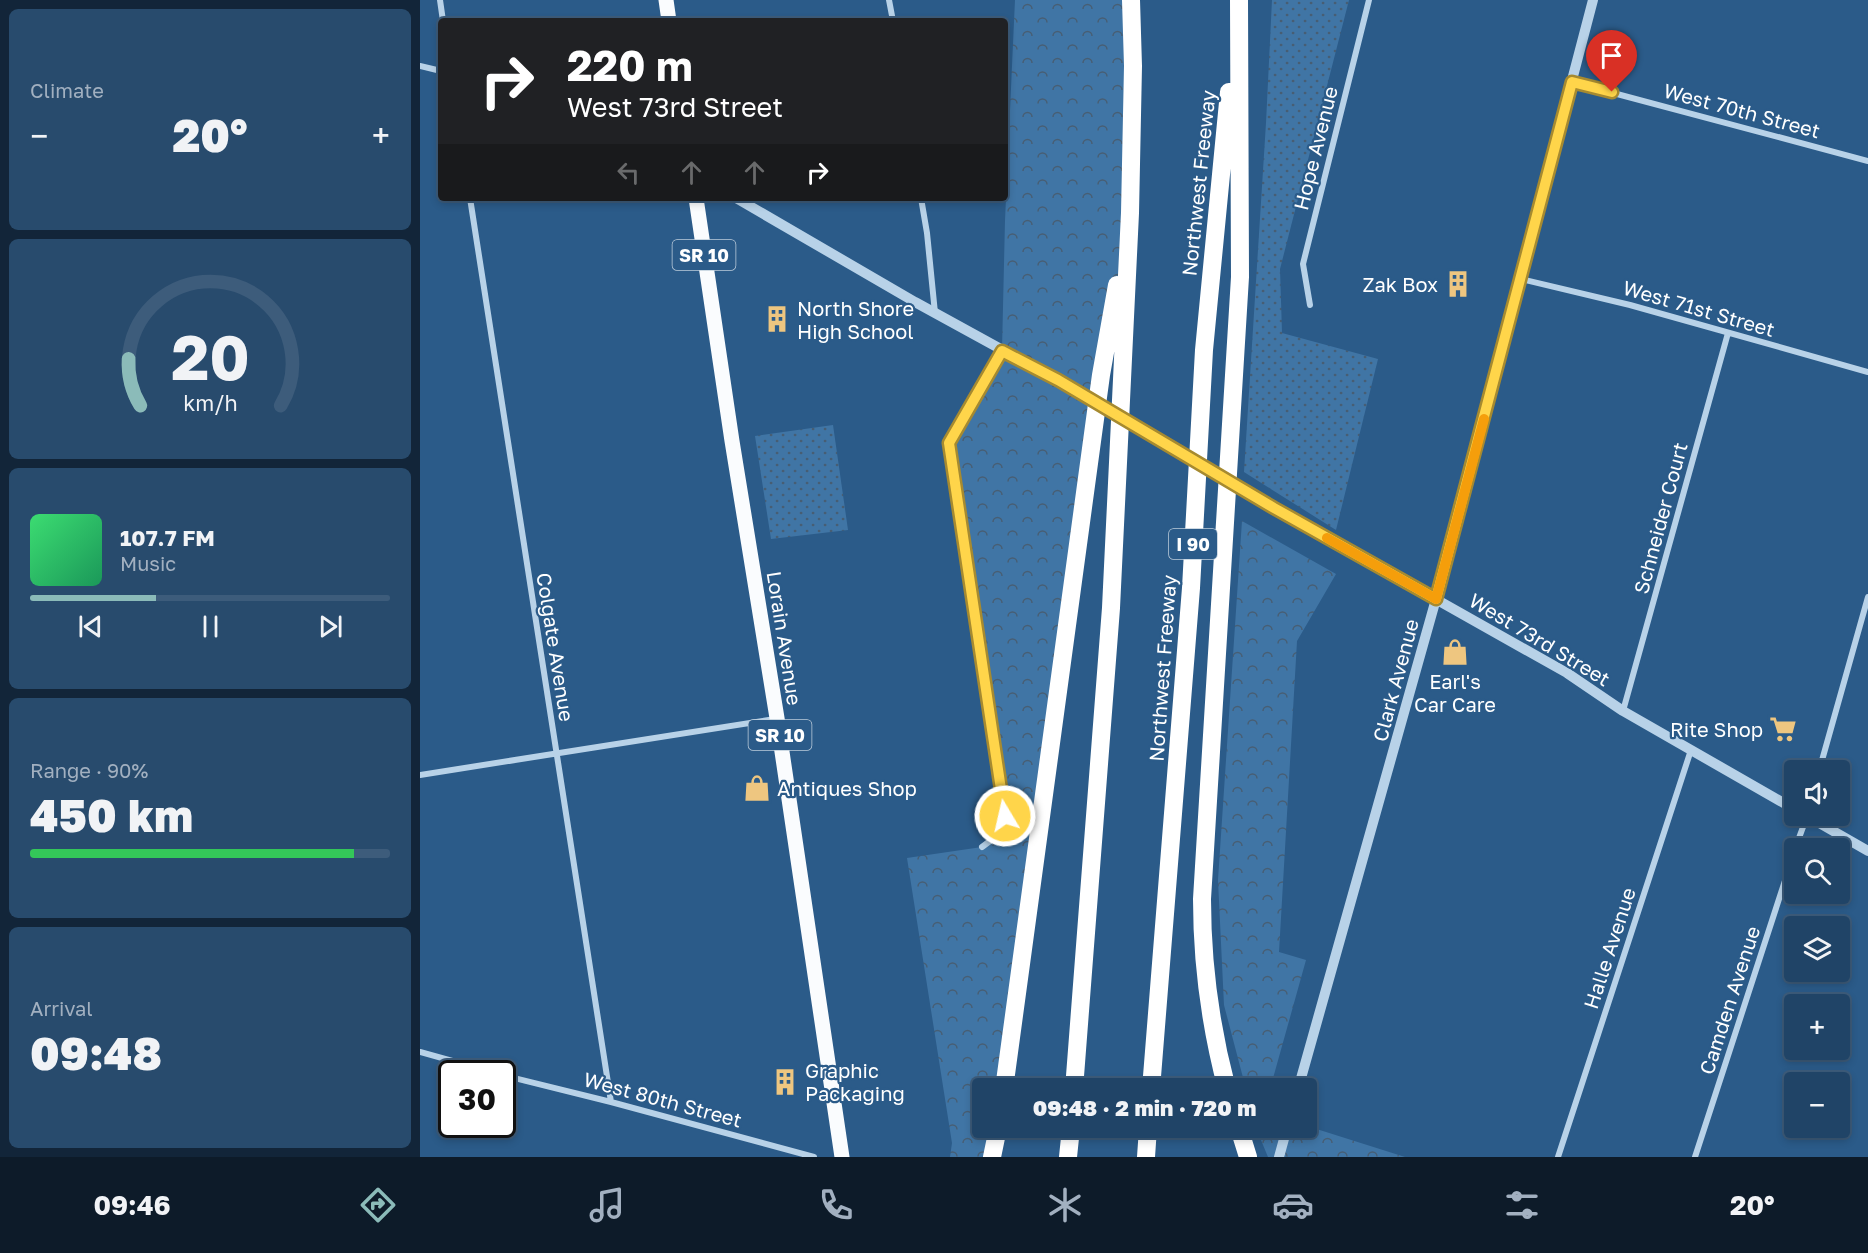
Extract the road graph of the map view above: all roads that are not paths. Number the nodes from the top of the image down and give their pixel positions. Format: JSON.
{"nodes":[{"id":1,"x":440,"y":0,"type":"edge"},
{"id":2,"x":666,"y":0,"type":"edge"},
{"id":3,"x":889,"y":0,"type":"edge"},
{"id":4,"x":1131,"y":0,"type":"edge"},
{"id":5,"x":1239,"y":0,"type":"edge"},
{"id":6,"x":1370,"y":0,"type":"edge"},
{"id":7,"x":1593,"y":0,"type":"edge"},
{"id":8,"x":443,"y":18,"type":"edge"},
{"id":9,"x":669,"y":18,"type":"edge"},
{"id":10,"x":892,"y":18,"type":"edge"},
{"id":11,"x":420,"y":66,"type":"edge"},
{"id":12,"x":438,"y":71,"type":"edge"},
{"id":13,"x":1572,"y":82,"type":"junction"},
{"id":14,"x":1868,"y":161,"type":"edge"},
{"id":15,"x":470,"y":201,"type":"edge"},
{"id":16,"x":696,"y":201,"type":"edge"},
{"id":17,"x":741,"y":201,"type":"edge"},
{"id":18,"x":922,"y":201,"type":"edge"},
{"id":19,"x":1130,"y":213,"type":"junction"},
{"id":20,"x":1521,"y":279,"type":"junction"},
{"id":21,"x":1310,"y":304,"type":"dead end"},
{"id":22,"x":935,"y":313,"type":"junction"},
{"id":23,"x":1728,"y":333,"type":"junction"},
{"id":24,"x":1002,"y":351,"type":"junction"},
{"id":25,"x":1868,"y":372,"type":"edge"},
{"id":26,"x":1868,"y":597,"type":"edge"},
{"id":27,"x":1436,"y":599,"type":"junction"},
{"id":28,"x":1623,"y":711,"type":"junction"},
{"id":29,"x":777,"y":718,"type":"junction"},
{"id":30,"x":1691,"y":749,"type":"junction"},
{"id":31,"x":556,"y":753,"type":"junction"},
{"id":32,"x":1823,"y":760,"type":"edge"},
{"id":33,"x":420,"y":775,"type":"edge"},
{"id":34,"x":1784,"y":803,"type":"edge"},
{"id":35,"x":1824,"y":826,"type":"edge"},
{"id":36,"x":982,"y":848,"type":"dead end"},
{"id":37,"x":1868,"y":851,"type":"edge"},
{"id":38,"x":1784,"y":885,"type":"edge"},
{"id":39,"x":420,"y":1052,"type":"edge"},
{"id":40,"x":449,"y":1060,"type":"edge"},
{"id":41,"x":516,"y":1078,"type":"edge"},
{"id":42,"x":1005,"y":1078,"type":"edge"},
{"id":43,"x":1075,"y":1078,"type":"edge"},
{"id":44,"x":1152,"y":1078,"type":"edge"},
{"id":45,"x":1224,"y":1078,"type":"edge"},
{"id":46,"x":1301,"y":1078,"type":"edge"},
{"id":47,"x":611,"y":1101,"type":"junction"},
{"id":48,"x":996,"y":1138,"type":"edge"},
{"id":49,"x":1070,"y":1138,"type":"edge"},
{"id":50,"x":1147,"y":1138,"type":"edge"},
{"id":51,"x":1242,"y":1138,"type":"edge"},
{"id":52,"x":1284,"y":1138,"type":"edge"},
{"id":53,"x":814,"y":1157,"type":"edge"},
{"id":54,"x":842,"y":1157,"type":"edge"},
{"id":55,"x":992,"y":1157,"type":"edge"},
{"id":56,"x":1068,"y":1157,"type":"edge"},
{"id":57,"x":1146,"y":1157,"type":"edge"},
{"id":58,"x":1248,"y":1157,"type":"edge"},
{"id":59,"x":1279,"y":1157,"type":"edge"},
{"id":60,"x":1558,"y":1157,"type":"edge"},
{"id":61,"x":1695,"y":1157,"type":"edge"}],
"edges":[{"from":1,"to":8,"type":"street"},
{"from":2,"to":9,"type":"main road"},
{"from":3,"to":10,"type":"street"},
{"from":4,"to":19,"type":"highway"},
{"from":5,"to":44,"type":"highway","name":"Northwest Freeway","number":"I 90"},
{"from":5,"to":45,"type":"highway"},
{"from":6,"to":21,"type":"street","name":"Hope Avenue"},
{"from":7,"to":13,"type":"street","name":"Clark Avenue"},
{"from":11,"to":12,"type":"street"},
{"from":13,"to":14,"type":"street","name":"West 70th Street"},
{"from":13,"to":20,"type":"street","name":"Clark Avenue"},
{"from":15,"to":31,"type":"street","name":"Colgate Avenue"},
{"from":16,"to":29,"type":"main road","name":"Lorain Avenue","number":"SR 10"},
{"from":17,"to":22,"type":"street","name":"West 73rd Street"},
{"from":18,"to":22,"type":"street"},
{"from":19,"to":42,"type":"highway"},
{"from":19,"to":43,"type":"highway"},
{"from":20,"to":23,"type":"street","name":"West 71st Street"},
{"from":20,"to":27,"type":"street","name":"Clark Avenue"},
{"from":22,"to":24,"type":"street","name":"West 73rd Street"},
{"from":23,"to":25,"type":"street","name":"West 71st Street"},
{"from":23,"to":28,"type":"street","name":"Schneider Court"},
{"from":24,"to":27,"type":"street","name":"West 73rd Street","bridge":true},
{"from":24,"to":36,"type":"street"},
{"from":26,"to":32,"type":"street"},
{"from":27,"to":28,"type":"street","name":"West 73rd Street"},
{"from":27,"to":46,"type":"street","name":"Clark Avenue"},
{"from":28,"to":30,"type":"street","name":"West 73rd Street"},
{"from":29,"to":31,"type":"street"},
{"from":29,"to":54,"type":"main road","name":"Lorain Avenue","number":"SR 10"},
{"from":30,"to":34,"type":"street","name":"West 73rd Street"},
{"from":30,"to":60,"type":"street","name":"Halle Avenue"},
{"from":31,"to":33,"type":"street"},
{"from":31,"to":47,"type":"street","name":"Colgate Avenue"},
{"from":35,"to":37,"type":"street"},
{"from":38,"to":61,"type":"street","name":"Camden Avenue"},
{"from":39,"to":40,"type":"street","name":"West 80th Street"},
{"from":41,"to":47,"type":"street","name":"West 80th Street"},
{"from":47,"to":53,"type":"street","name":"West 80th Street"},
{"from":48,"to":55,"type":"highway"},
{"from":49,"to":56,"type":"highway"},
{"from":50,"to":57,"type":"highway"},
{"from":51,"to":58,"type":"highway"},
{"from":52,"to":59,"type":"street"}]}
